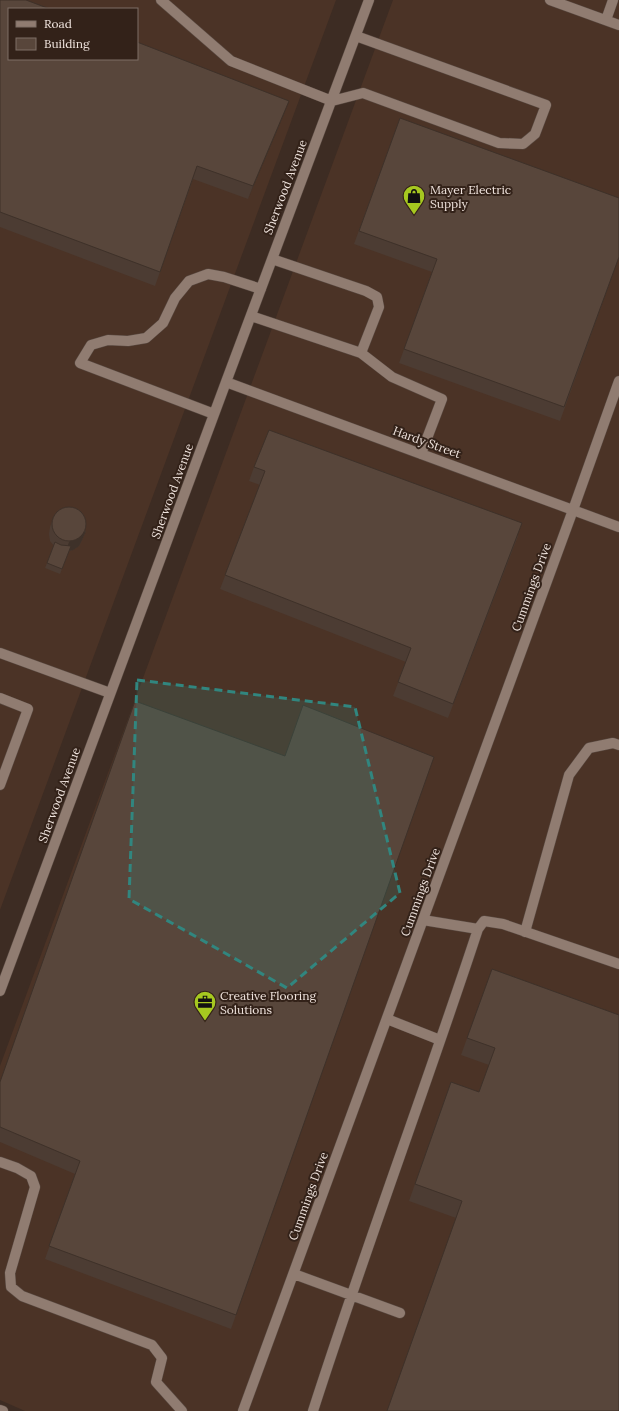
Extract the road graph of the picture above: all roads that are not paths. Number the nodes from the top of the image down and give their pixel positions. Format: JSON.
{"nodes":[{"id":1,"x":161,"y":0,"type":"edge"},
{"id":2,"x":370,"y":0,"type":"edge"},
{"id":3,"x":550,"y":0,"type":"edge"},
{"id":4,"x":614,"y":0,"type":"edge"},
{"id":5,"x":606,"y":20,"type":"junction"},
{"id":6,"x":619,"y":25,"type":"edge"},
{"id":7,"x":356,"y":36,"type":"junction"},
{"id":8,"x":332,"y":101,"type":"junction"},
{"id":9,"x":272,"y":259,"type":"junction"},
{"id":10,"x":261,"y":289,"type":"junction"},
{"id":11,"x":251,"y":316,"type":"junction"},
{"id":12,"x":361,"y":353,"type":"junction"},
{"id":13,"x":619,"y":381,"type":"edge"},
{"id":14,"x":226,"y":382,"type":"junction"},
{"id":15,"x":214,"y":414,"type":"junction"},
{"id":16,"x":422,"y":454,"type":"junction"},
{"id":17,"x":573,"y":510,"type":"junction"},
{"id":18,"x":619,"y":526,"type":"edge"},
{"id":19,"x":0,"y":653,"type":"edge"},
{"id":20,"x":110,"y":694,"type":"junction"},
{"id":21,"x":0,"y":698,"type":"edge"},
{"id":22,"x":619,"y":745,"type":"edge"},
{"id":23,"x":0,"y":785,"type":"edge"},
{"id":24,"x":423,"y":920,"type":"junction"},
{"id":25,"x":478,"y":929,"type":"junction"},
{"id":26,"x":525,"y":932,"type":"junction"},
{"id":27,"x":619,"y":964,"type":"edge"},
{"id":28,"x":0,"y":991,"type":"edge"},
{"id":29,"x":387,"y":1019,"type":"junction"},
{"id":30,"x":440,"y":1040,"type":"junction"},
{"id":31,"x":0,"y":1162,"type":"edge"},
{"id":32,"x":294,"y":1274,"type":"junction"},
{"id":33,"x":352,"y":1295,"type":"junction"},
{"id":34,"x":400,"y":1313,"type":"dead end"},
{"id":35,"x":181,"y":1411,"type":"edge"},
{"id":36,"x":243,"y":1411,"type":"edge"},
{"id":37,"x":313,"y":1411,"type":"edge"}],
"edges":[{"from":1,"to":8,"type":"street"},
{"from":2,"to":7,"type":"street","name":"Sherwood Avenue"},
{"from":3,"to":5,"type":"street"},
{"from":4,"to":5,"type":"street"},
{"from":5,"to":6,"type":"street"},
{"from":7,"to":8,"type":"street","name":"Sherwood Avenue"},
{"from":7,"to":8,"type":"street"},
{"from":8,"to":9,"type":"street","name":"Sherwood Avenue"},
{"from":9,"to":10,"type":"street","name":"Sherwood Avenue"},
{"from":9,"to":12,"type":"street"},
{"from":10,"to":11,"type":"street","name":"Sherwood Avenue"},
{"from":10,"to":15,"type":"street"},
{"from":11,"to":12,"type":"street"},
{"from":11,"to":14,"type":"street","name":"Sherwood Avenue"},
{"from":12,"to":16,"type":"street"},
{"from":13,"to":17,"type":"street","name":"Cummings Drive"},
{"from":14,"to":15,"type":"street","name":"Sherwood Avenue"},
{"from":14,"to":16,"type":"street","name":"Hardy Street"},
{"from":15,"to":20,"type":"street","name":"Sherwood Avenue"},
{"from":16,"to":17,"type":"street","name":"Hardy Street"},
{"from":17,"to":18,"type":"street","name":"Hardy Street"},
{"from":17,"to":24,"type":"street","name":"Cummings Drive"},
{"from":19,"to":20,"type":"street"},
{"from":20,"to":28,"type":"street","name":"Sherwood Avenue"},
{"from":21,"to":23,"type":"street"},
{"from":22,"to":26,"type":"street"},
{"from":24,"to":25,"type":"street"},
{"from":24,"to":29,"type":"street","name":"Cummings Drive"},
{"from":25,"to":26,"type":"street"},
{"from":25,"to":30,"type":"street"},
{"from":26,"to":27,"type":"street"},
{"from":29,"to":30,"type":"street"},
{"from":29,"to":32,"type":"street","name":"Cummings Drive"},
{"from":30,"to":33,"type":"street"},
{"from":31,"to":35,"type":"street"},
{"from":32,"to":33,"type":"street"},
{"from":32,"to":36,"type":"street","name":"Cummings Drive"},
{"from":33,"to":34,"type":"street"},
{"from":33,"to":37,"type":"street"}]}
